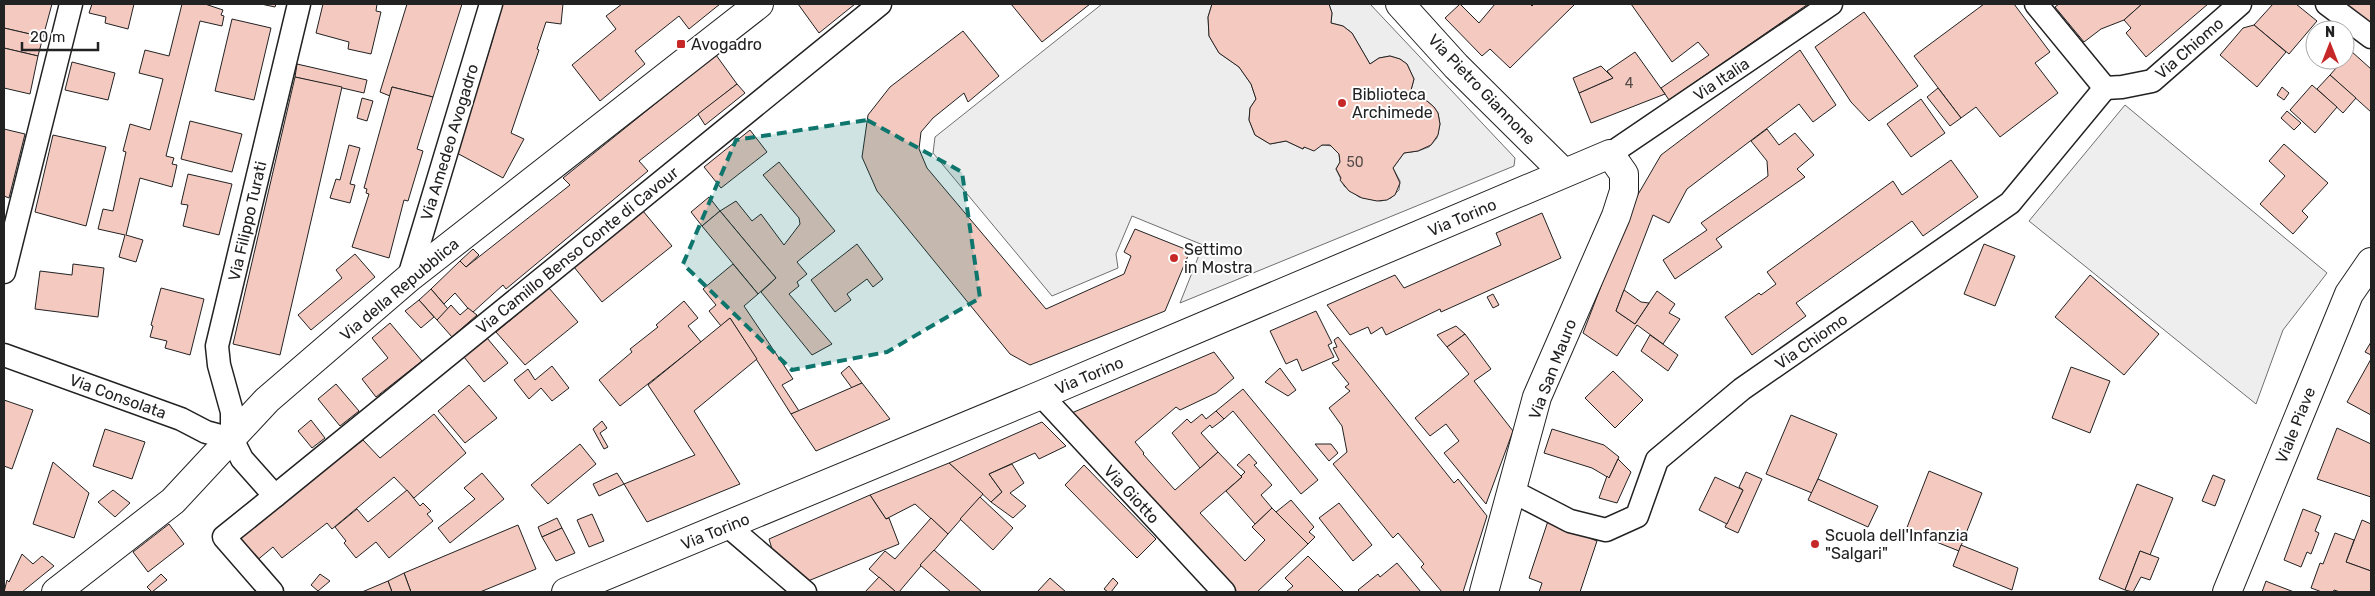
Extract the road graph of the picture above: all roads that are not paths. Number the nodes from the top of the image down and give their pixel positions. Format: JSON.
{"nodes":[{"id":1,"x":71,"y":4,"type":"edge"},
{"id":2,"x":299,"y":4,"type":"edge"},
{"id":3,"x":491,"y":4,"type":"edge"},
{"id":4,"x":759,"y":4,"type":"edge"},
{"id":5,"x":880,"y":4,"type":"edge"},
{"id":6,"x":1400,"y":4,"type":"edge"},
{"id":7,"x":1831,"y":4,"type":"edge"},
{"id":8,"x":2036,"y":4,"type":"edge"},
{"id":9,"x":2240,"y":4,"type":"edge"},
{"id":10,"x":2327,"y":4,"type":"edge"},
{"id":11,"x":2371,"y":37,"type":"edge"},
{"id":12,"x":2104,"y":88,"type":"junction"},
{"id":13,"x":1610,"y":154,"type":"junction"},
{"id":14,"x":1564,"y":173,"type":"junction"},
{"id":15,"x":2371,"y":262,"type":"edge"},
{"id":16,"x":4,"y":272,"type":"edge"},
{"id":17,"x":408,"y":280,"type":"junction"},
{"id":18,"x":4,"y":355,"type":"edge"},
{"id":19,"x":1041,"y":395,"type":"junction"},
{"id":20,"x":232,"y":439,"type":"junction"},
{"id":21,"x":1512,"y":491,"type":"junction"},
{"id":22,"x":275,"y":496,"type":"junction"},
{"id":23,"x":728,"y":526,"type":"junction"},
{"id":24,"x":56,"y":592,"type":"edge"},
{"id":25,"x":272,"y":592,"type":"edge"},
{"id":26,"x":566,"y":592,"type":"edge"},
{"id":27,"x":805,"y":592,"type":"edge"},
{"id":28,"x":1224,"y":592,"type":"edge"},
{"id":29,"x":1484,"y":592,"type":"edge"},
{"id":30,"x":2227,"y":592,"type":"edge"}],
"edges":[{"from":1,"to":16,"type":"street"},
{"from":2,"to":20,"type":"street","name":"Via Filippo Turati"},
{"from":3,"to":17,"type":"street","name":"Via Amedeo Avogadro"},
{"from":4,"to":17,"type":"street","name":"Via della Repubblica"},
{"from":5,"to":22,"type":"street","name":"Via Camillo Benso Conte di Cavour"},
{"from":6,"to":14,"type":"street","name":"Via Pietro Giannone"},
{"from":7,"to":13,"type":"street","name":"Via Italia"},
{"from":8,"to":12,"type":"street"},
{"from":9,"to":12,"type":"street","name":"Via Chiomo"},
{"from":10,"to":11,"type":"street"},
{"from":12,"to":21,"type":"street","name":"Via Chiomo"},
{"from":13,"to":14,"type":"street","name":"Via Torino"},
{"from":13,"to":21,"type":"street","name":"Via San Mauro"},
{"from":14,"to":19,"type":"street","name":"Via Torino"},
{"from":15,"to":30,"type":"street","name":"Viale Piave"},
{"from":17,"to":20,"type":"street","name":"Via della Repubblica"},
{"from":18,"to":20,"type":"street","name":"Via Consolata"},
{"from":19,"to":23,"type":"street","name":"Via Torino"},
{"from":19,"to":28,"type":"street","name":"Via Giotto"},
{"from":20,"to":22,"type":"street"},
{"from":20,"to":24,"type":"street","name":"Via della Repubblica"},
{"from":21,"to":29,"type":"street","name":"Via San Mauro"},
{"from":22,"to":25,"type":"street","name":"Via Camillo Benso Conte di Cavour"},
{"from":23,"to":26,"type":"street","name":"Via Torino"},
{"from":23,"to":27,"type":"street"}]}
